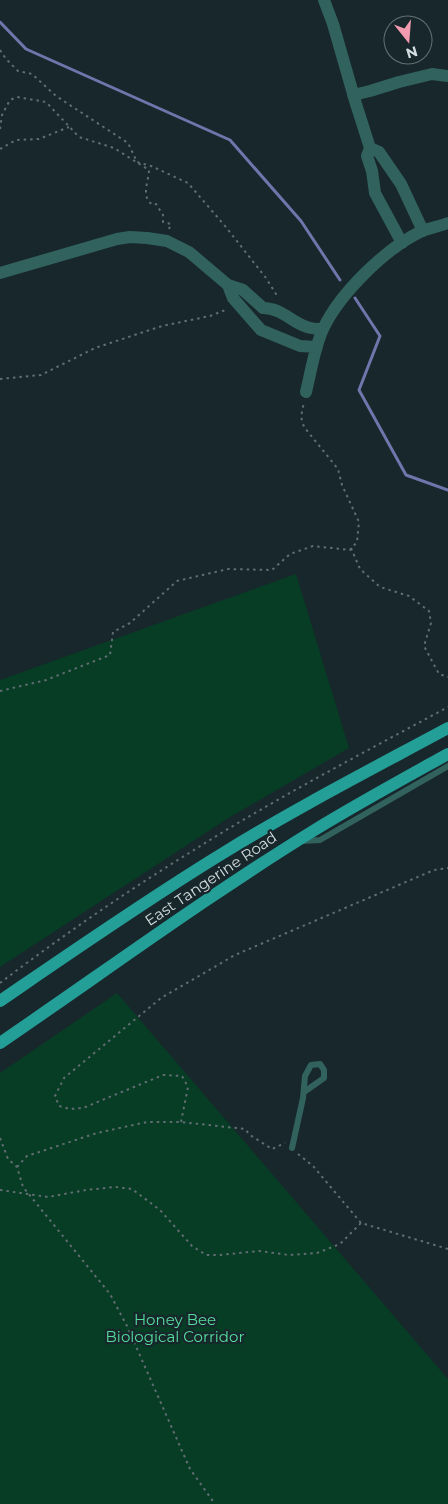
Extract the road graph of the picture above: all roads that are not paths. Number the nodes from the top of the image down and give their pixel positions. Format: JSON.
{"nodes":[{"id":1,"x":324,"y":0,"type":"edge"},
{"id":2,"x":448,"y":76,"type":"edge"},
{"id":3,"x":353,"y":95,"type":"junction"},
{"id":4,"x":370,"y":148,"type":"junction"},
{"id":5,"x":448,"y":224,"type":"edge"},
{"id":6,"x":423,"y":231,"type":"junction"},
{"id":7,"x":402,"y":243,"type":"junction"},
{"id":8,"x":0,"y":273,"type":"edge"},
{"id":9,"x":228,"y":285,"type":"junction"},
{"id":10,"x":323,"y":329,"type":"junction"},
{"id":11,"x":317,"y":347,"type":"junction"},
{"id":12,"x":306,"y":392,"type":"road end"},
{"id":13,"x":448,"y":728,"type":"edge"},
{"id":14,"x":448,"y":754,"type":"edge"},
{"id":15,"x":448,"y":766,"type":"edge"},
{"id":16,"x":298,"y":841,"type":"junction"},
{"id":17,"x":0,"y":1001,"type":"edge"},
{"id":18,"x":5,"y":1039,"type":"edge"},
{"id":19,"x":304,"y":1092,"type":"dead end"},
{"id":20,"x":292,"y":1148,"type":"road end"}],
"edges":[{"from":1,"to":3,"type":"street"},
{"from":2,"to":3,"type":"street"},
{"from":3,"to":4,"type":"street"},
{"from":4,"to":6,"type":"street"},
{"from":4,"to":7,"type":"street"},
{"from":5,"to":6,"type":"street"},
{"from":6,"to":7,"type":"street"},
{"from":7,"to":10,"type":"street"},
{"from":8,"to":9,"type":"street"},
{"from":9,"to":10,"type":"street"},
{"from":9,"to":11,"type":"street"},
{"from":10,"to":11,"type":"street"},
{"from":11,"to":12,"type":"street"},
{"from":13,"to":17,"type":"main road","name":"East Tangerine Road"},
{"from":14,"to":16,"type":"main road","name":"East Tangerine Road"},
{"from":15,"to":16,"type":"lane"},
{"from":16,"to":18,"type":"main road","name":"East Tangerine Road"},
{"from":19,"to":20,"type":"lane"}]}
